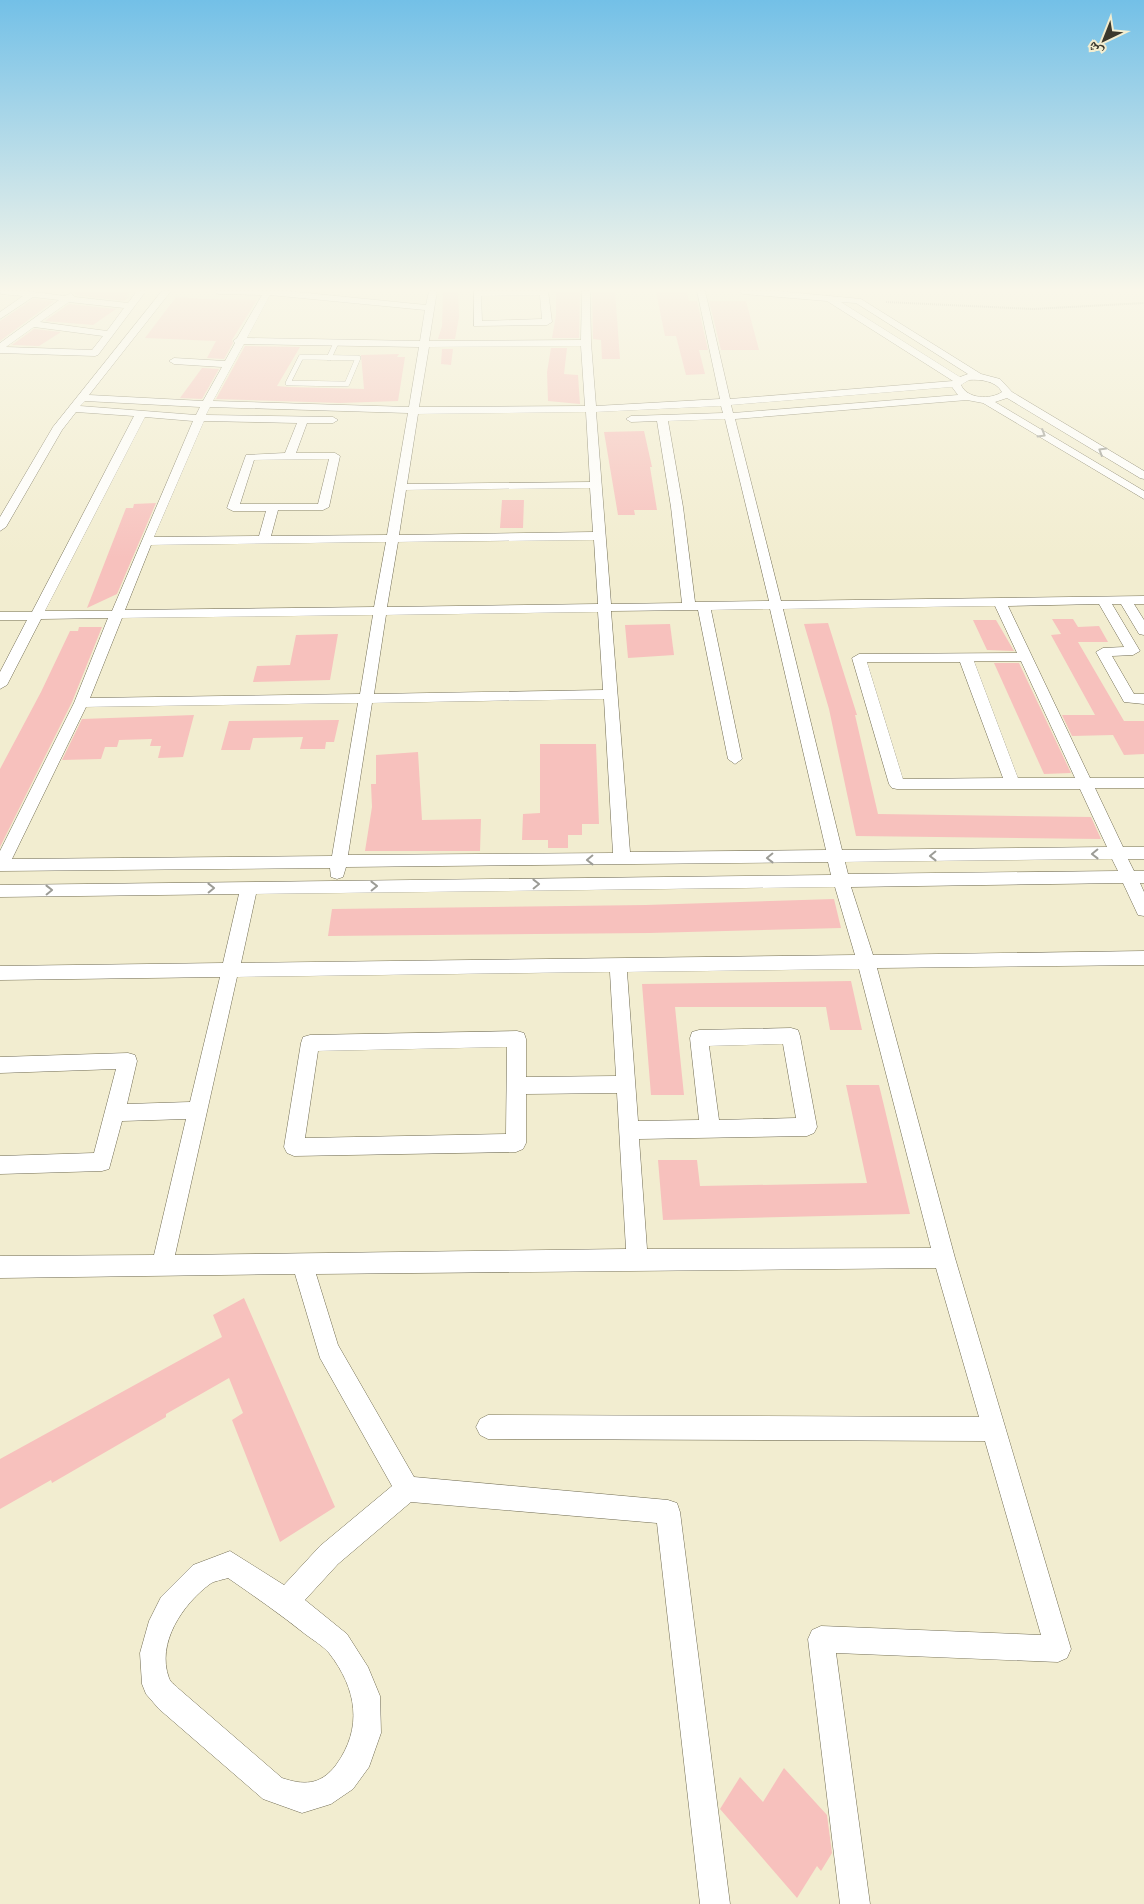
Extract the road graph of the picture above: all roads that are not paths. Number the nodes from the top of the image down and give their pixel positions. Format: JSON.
{"nodes":[{"id":1,"x":96,"y":380,"type":"edge"},
{"id":2,"x":219,"y":380,"type":"edge"},
{"id":3,"x":290,"y":380,"type":"edge"},
{"id":4,"x":349,"y":380,"type":"edge"},
{"id":5,"x":417,"y":380,"type":"edge"},
{"id":6,"x":589,"y":380,"type":"edge"},
{"id":7,"x":720,"y":380,"type":"edge"},
{"id":8,"x":952,"y":380,"type":"edge"},
{"id":9,"x":969,"y":380,"type":"edge"},
{"id":10,"x":989,"y":380,"type":"edge"},
{"id":11,"x":957,"y":383,"type":"junction"},
{"id":12,"x":1007,"y":393,"type":"junction"},
{"id":13,"x":971,"y":397,"type":"junction"},
{"id":14,"x":82,"y":398,"type":"junction"},
{"id":15,"x":985,"y":400,"type":"junction"},
{"id":16,"x":206,"y":404,"type":"junction"},
{"id":17,"x":74,"y":409,"type":"junction"},
{"id":18,"x":727,"y":410,"type":"junction"},
{"id":19,"x":141,"y":414,"type":"junction"},
{"id":20,"x":591,"y":414,"type":"junction"},
{"id":21,"x":200,"y":418,"type":"junction"},
{"id":22,"x":409,"y":418,"type":"junction"},
{"id":23,"x":662,"y":418,"type":"junction"},
{"id":24,"x":303,"y":420,"type":"junction"},
{"id":25,"x":343,"y":421,"type":"dead end"},
{"id":26,"x":289,"y":456,"type":"junction"},
{"id":27,"x":1144,"y":476,"type":"edge"},
{"id":28,"x":596,"y":485,"type":"junction"},
{"id":29,"x":401,"y":487,"type":"junction"},
{"id":30,"x":1144,"y":496,"type":"edge"},
{"id":31,"x":273,"y":507,"type":"junction"},
{"id":32,"x":0,"y":527,"type":"edge"},
{"id":33,"x":600,"y":536,"type":"junction"},
{"id":34,"x":393,"y":537,"type":"junction"},
{"id":35,"x":264,"y":539,"type":"junction"},
{"id":36,"x":146,"y":541,"type":"junction"},
{"id":37,"x":1103,"y":600,"type":"junction"},
{"id":38,"x":1125,"y":600,"type":"junction"},
{"id":39,"x":1144,"y":600,"type":"edge"},
{"id":40,"x":1000,"y":602,"type":"junction"},
{"id":41,"x":776,"y":605,"type":"junction"},
{"id":42,"x":689,"y":606,"type":"junction"},
{"id":43,"x":704,"y":606,"type":"junction"},
{"id":44,"x":606,"y":607,"type":"junction"},
{"id":45,"x":380,"y":611,"type":"junction"},
{"id":46,"x":116,"y":613,"type":"junction"},
{"id":47,"x":0,"y":616,"type":"edge"},
{"id":48,"x":36,"y":616,"type":"junction"},
{"id":49,"x":1144,"y":631,"type":"edge"},
{"id":50,"x":965,"y":657,"type":"junction"},
{"id":51,"x":1026,"y":657,"type":"junction"},
{"id":52,"x":0,"y":686,"type":"edge"},
{"id":53,"x":611,"y":694,"type":"junction"},
{"id":54,"x":366,"y":698,"type":"junction"},
{"id":55,"x":1144,"y":699,"type":"edge"},
{"id":56,"x":81,"y":703,"type":"junction"},
{"id":57,"x":736,"y":759,"type":"dead end"},
{"id":58,"x":1012,"y":783,"type":"junction"},
{"id":59,"x":1085,"y":783,"type":"junction"},
{"id":60,"x":1144,"y":783,"type":"edge"},
{"id":61,"x":1144,"y":853,"type":"edge"},
{"id":62,"x":1119,"y":854,"type":"junction"},
{"id":63,"x":835,"y":857,"type":"junction"},
{"id":64,"x":622,"y":859,"type":"junction"},
{"id":65,"x":338,"y":863,"type":"junction"},
{"id":66,"x":0,"y":865,"type":"edge"},
{"id":67,"x":1136,"y":877,"type":"edge"},
{"id":68,"x":841,"y":880,"type":"junction"},
{"id":69,"x":334,"y":887,"type":"junction"},
{"id":70,"x":249,"y":888,"type":"junction"},
{"id":71,"x":0,"y":891,"type":"edge"},
{"id":72,"x":1144,"y":910,"type":"edge"},
{"id":73,"x":1144,"y":958,"type":"edge"},
{"id":74,"x":866,"y":961,"type":"junction"},
{"id":75,"x":618,"y":964,"type":"junction"},
{"id":76,"x":230,"y":969,"type":"junction"},
{"id":77,"x":0,"y":973,"type":"edge"},
{"id":78,"x":0,"y":1065,"type":"edge"},
{"id":79,"x":626,"y":1084,"type":"junction"},
{"id":80,"x":516,"y":1086,"type":"junction"},
{"id":81,"x":198,"y":1110,"type":"junction"},
{"id":82,"x":115,"y":1113,"type":"junction"},
{"id":83,"x":710,"y":1128,"type":"junction"},
{"id":84,"x":629,"y":1130,"type":"junction"},
{"id":85,"x":0,"y":1166,"type":"edge"},
{"id":86,"x":637,"y":1258,"type":"junction"},
{"id":87,"x":944,"y":1258,"type":"junction"},
{"id":88,"x":303,"y":1265,"type":"junction"},
{"id":89,"x":162,"y":1266,"type":"junction"},
{"id":90,"x":0,"y":1267,"type":"edge"},
{"id":91,"x":488,"y":1427,"type":"dead end"},
{"id":92,"x":995,"y":1429,"type":"junction"},
{"id":93,"x":407,"y":1489,"type":"junction"},
{"id":94,"x":286,"y":1602,"type":"junction"},
{"id":95,"x":715,"y":1904,"type":"edge"},
{"id":96,"x":855,"y":1904,"type":"edge"}],
"edges":[{"from":1,"to":14,"type":"street"},
{"from":2,"to":16,"type":"street"},
{"from":3,"to":4,"type":"lane"},
{"from":5,"to":22,"type":"street"},
{"from":6,"to":20,"type":"street"},
{"from":7,"to":18,"type":"street"},
{"from":8,"to":11,"type":"street"},
{"from":9,"to":11,"type":"street"},
{"from":10,"to":12,"type":"street"},
{"from":11,"to":13,"type":"street"},
{"from":11,"to":18,"type":"street"},
{"from":12,"to":15,"type":"street"},
{"from":27,"to":12,"type":"street","one_way":true},
{"from":13,"to":15,"type":"street"},
{"from":13,"to":18,"type":"street"},
{"from":14,"to":16,"type":"street"},
{"from":14,"to":17,"type":"street"},
{"from":15,"to":30,"type":"street","one_way":true},
{"from":16,"to":21,"type":"street"},
{"from":16,"to":22,"type":"street"},
{"from":17,"to":19,"type":"street"},
{"from":17,"to":32,"type":"street"},
{"from":18,"to":20,"type":"street"},
{"from":18,"to":23,"type":"street"},
{"from":18,"to":41,"type":"street"},
{"from":19,"to":21,"type":"street"},
{"from":19,"to":48,"type":"street"},
{"from":20,"to":22,"type":"street"},
{"from":20,"to":23,"type":"street"},
{"from":20,"to":28,"type":"street"},
{"from":21,"to":24,"type":"street"},
{"from":21,"to":36,"type":"street"},
{"from":22,"to":29,"type":"street"},
{"from":23,"to":42,"type":"street"},
{"from":24,"to":25,"type":"street"},
{"from":24,"to":26,"type":"street"},
{"from":26,"to":31,"type":"street"},
{"from":26,"to":31,"type":"street"},
{"from":28,"to":29,"type":"street"},
{"from":28,"to":33,"type":"street"},
{"from":29,"to":34,"type":"street"},
{"from":31,"to":35,"type":"street"},
{"from":33,"to":34,"type":"street"},
{"from":33,"to":44,"type":"street"},
{"from":34,"to":35,"type":"street"},
{"from":34,"to":45,"type":"street"},
{"from":35,"to":36,"type":"street"},
{"from":36,"to":46,"type":"street"},
{"from":37,"to":38,"type":"street"},
{"from":37,"to":40,"type":"street"},
{"from":37,"to":55,"type":"street"},
{"from":38,"to":39,"type":"street"},
{"from":38,"to":49,"type":"street"},
{"from":40,"to":41,"type":"street"},
{"from":40,"to":51,"type":"street"},
{"from":41,"to":43,"type":"street"},
{"from":41,"to":63,"type":"street"},
{"from":42,"to":43,"type":"street"},
{"from":42,"to":44,"type":"street"},
{"from":43,"to":57,"type":"street"},
{"from":44,"to":45,"type":"street"},
{"from":44,"to":53,"type":"street"},
{"from":45,"to":46,"type":"street"},
{"from":45,"to":54,"type":"street"},
{"from":46,"to":48,"type":"street"},
{"from":46,"to":56,"type":"street"},
{"from":47,"to":48,"type":"street"},
{"from":48,"to":52,"type":"street"},
{"from":50,"to":51,"type":"street"},
{"from":50,"to":58,"type":"street"},
{"from":50,"to":58,"type":"street"},
{"from":51,"to":59,"type":"street"},
{"from":53,"to":54,"type":"street"},
{"from":53,"to":64,"type":"street"},
{"from":54,"to":56,"type":"street"},
{"from":54,"to":65,"type":"street"},
{"from":56,"to":66,"type":"street"},
{"from":58,"to":59,"type":"street"},
{"from":59,"to":60,"type":"street"},
{"from":59,"to":62,"type":"street"},
{"from":61,"to":62,"type":"street"},
{"from":62,"to":63,"type":"street","one_way":true},
{"from":62,"to":67,"type":"street"},
{"from":63,"to":64,"type":"street","one_way":true},
{"from":63,"to":68,"type":"street"},
{"from":64,"to":65,"type":"street","one_way":true},
{"from":65,"to":66,"type":"street"},
{"from":65,"to":69,"type":"street"},
{"from":67,"to":68,"type":"street"},
{"from":67,"to":72,"type":"street"},
{"from":69,"to":68,"type":"street","one_way":true},
{"from":68,"to":74,"type":"street"},
{"from":69,"to":70,"type":"street"},
{"from":71,"to":70,"type":"street","one_way":true},
{"from":70,"to":76,"type":"street"},
{"from":73,"to":74,"type":"street"},
{"from":74,"to":75,"type":"street"},
{"from":74,"to":87,"type":"street"},
{"from":75,"to":76,"type":"street"},
{"from":75,"to":79,"type":"street"},
{"from":76,"to":77,"type":"street"},
{"from":76,"to":81,"type":"street"},
{"from":78,"to":82,"type":"street"},
{"from":79,"to":80,"type":"street"},
{"from":79,"to":84,"type":"street"},
{"from":80,"to":80,"type":"street"},
{"from":81,"to":82,"type":"street"},
{"from":81,"to":89,"type":"street"},
{"from":82,"to":85,"type":"street"},
{"from":83,"to":83,"type":"street"},
{"from":83,"to":84,"type":"street"},
{"from":84,"to":86,"type":"street"},
{"from":86,"to":87,"type":"street"},
{"from":86,"to":88,"type":"street"},
{"from":87,"to":92,"type":"street"},
{"from":88,"to":89,"type":"street"},
{"from":88,"to":93,"type":"street"},
{"from":89,"to":90,"type":"street"},
{"from":91,"to":92,"type":"street"},
{"from":92,"to":96,"type":"street"},
{"from":93,"to":94,"type":"street"},
{"from":93,"to":95,"type":"street"},
{"from":94,"to":94,"type":"street"}]}
